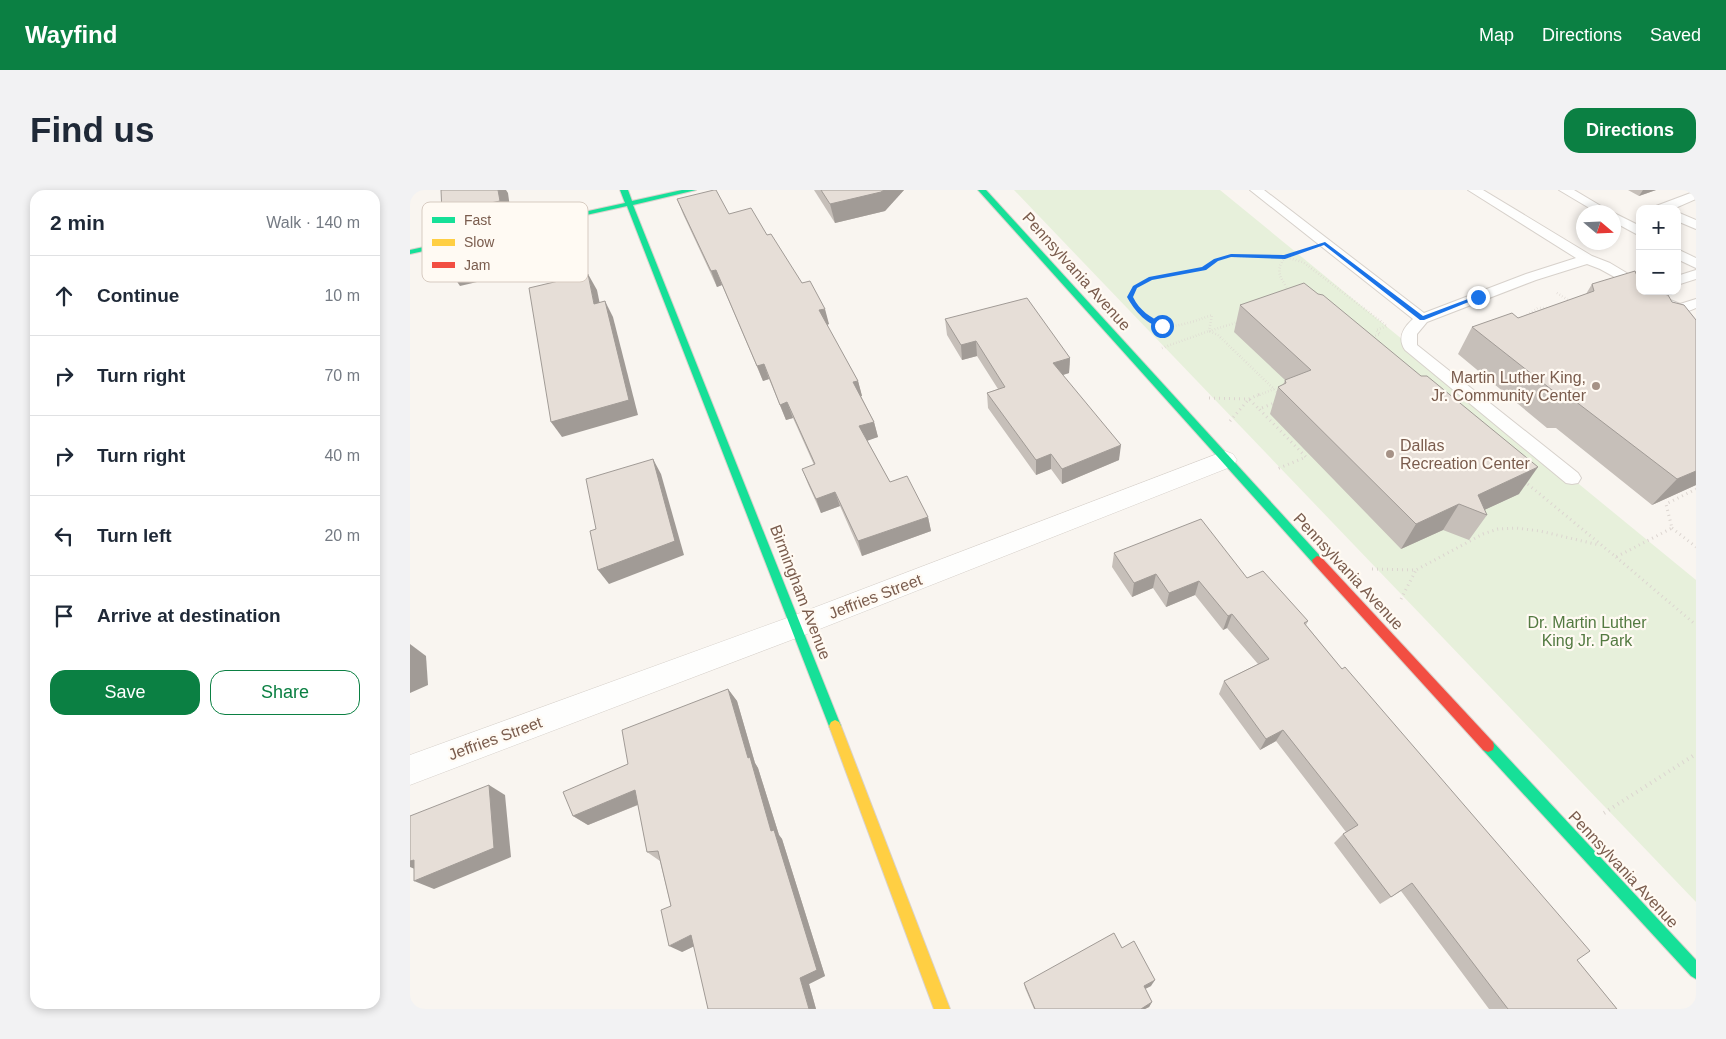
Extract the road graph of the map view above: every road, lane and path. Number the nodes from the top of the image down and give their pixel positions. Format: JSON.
{"nodes":[{"id":1,"x":624,"y":190,"type":"edge"},
{"id":2,"x":692,"y":190,"type":"edge"},
{"id":3,"x":982,"y":190,"type":"edge"},
{"id":4,"x":1256,"y":190,"type":"edge"},
{"id":5,"x":1474,"y":190,"type":"edge"},
{"id":6,"x":1565,"y":190,"type":"edge"},
{"id":7,"x":1696,"y":195,"type":"edge"},
{"id":8,"x":630,"y":204,"type":"junction"},
{"id":9,"x":1592,"y":205,"type":"edge"},
{"id":10,"x":1672,"y":205,"type":"edge"},
{"id":11,"x":588,"y":213,"type":"edge"},
{"id":12,"x":1681,"y":218,"type":"edge"},
{"id":13,"x":1621,"y":221,"type":"edge"},
{"id":14,"x":1696,"y":226,"type":"edge"},
{"id":15,"x":1636,"y":230,"type":"edge"},
{"id":16,"x":1325,"y":243,"type":"junction"},
{"id":17,"x":1681,"y":255,"type":"edge"},
{"id":18,"x":1285,"y":257,"type":"junction"},
{"id":19,"x":1587,"y":259,"type":"junction"},
{"id":20,"x":1696,"y":264,"type":"edge"},
{"id":21,"x":1696,"y":274,"type":"edge"},
{"id":22,"x":1681,"y":280,"type":"edge"},
{"id":23,"x":1636,"y":284,"type":"edge"},
{"id":24,"x":1654,"y":295,"type":"edge"},
{"id":25,"x":1696,"y":303,"type":"edge"},
{"id":26,"x":1554,"y":309,"type":"edge"},
{"id":27,"x":1521,"y":318,"type":"edge"},
{"id":28,"x":1422,"y":319,"type":"junction"},
{"id":29,"x":1209,"y":331,"type":"junction"},
{"id":30,"x":1363,"y":342,"type":"edge"},
{"id":31,"x":1161,"y":348,"type":"dead end"},
{"id":32,"x":1274,"y":389,"type":"junction"},
{"id":33,"x":1280,"y":394,"type":"dead end"},
{"id":34,"x":1209,"y":398,"type":"dead end"},
{"id":35,"x":1249,"y":399,"type":"junction"},
{"id":36,"x":1285,"y":399,"type":"edge"},
{"id":37,"x":1259,"y":408,"type":"junction"},
{"id":38,"x":1230,"y":421,"type":"dead end"},
{"id":39,"x":1225,"y":460,"type":"junction"},
{"id":40,"x":1277,"y":469,"type":"dead end"},
{"id":41,"x":1572,"y":478,"type":"dead end"},
{"id":42,"x":1672,"y":528,"type":"dead end"},
{"id":43,"x":1602,"y":546,"type":"dead end"},
{"id":44,"x":1696,"y":547,"type":"edge"},
{"id":45,"x":1616,"y":557,"type":"dead end"},
{"id":46,"x":1372,"y":569,"type":"dead end"},
{"id":47,"x":1416,"y":570,"type":"junction"},
{"id":48,"x":1401,"y":599,"type":"dead end"},
{"id":49,"x":1696,"y":625,"type":"edge"},
{"id":50,"x":797,"y":626,"type":"junction"},
{"id":51,"x":1696,"y":754,"type":"edge"},
{"id":52,"x":410,"y":770,"type":"edge"},
{"id":53,"x":1604,"y":813,"type":"dead end"},
{"id":54,"x":1687,"y":944,"type":"edge"},
{"id":55,"x":1696,"y":971,"type":"edge"},
{"id":56,"x":942,"y":1009,"type":"edge"}],
"edges":[{"from":1,"to":8,"type":"street","name":"Birmingham Avenue"},
{"from":2,"to":8,"type":"street"},
{"from":3,"to":39,"type":"street","name":"Pennsylvania Avenue"},
{"from":4,"to":16,"type":"lane"},
{"from":5,"to":19,"type":"lane"},
{"from":6,"to":9,"type":"lane"},
{"from":7,"to":10,"type":"lane"},
{"from":8,"to":11,"type":"street"},
{"from":8,"to":50,"type":"street","name":"Birmingham Avenue"},
{"from":12,"to":14,"type":"lane"},
{"from":13,"to":15,"type":"lane"},
{"from":16,"to":18,"type":"path"},
{"from":16,"to":28,"type":"lane"},
{"from":17,"to":20,"type":"lane"},
{"from":18,"to":29,"type":"path"},
{"from":18,"to":29,"type":"path"},
{"from":18,"to":30,"type":"path"},
{"from":19,"to":23,"type":"lane"},
{"from":19,"to":28,"type":"lane"},
{"from":21,"to":22,"type":"lane"},
{"from":24,"to":25,"type":"lane"},
{"from":26,"to":27,"type":"path"},
{"from":28,"to":41,"type":"lane"},
{"from":29,"to":31,"type":"path"},
{"from":29,"to":32,"type":"path"},
{"from":32,"to":33,"type":"path"},
{"from":32,"to":35,"type":"path"},
{"from":34,"to":35,"type":"path"},
{"from":35,"to":37,"type":"path"},
{"from":35,"to":38,"type":"path"},
{"from":36,"to":37,"type":"path"},
{"from":37,"to":40,"type":"path"},
{"from":39,"to":50,"type":"street","name":"Jeffries Street"},
{"from":39,"to":54,"type":"street","name":"Pennsylvania Avenue"},
{"from":42,"to":44,"type":"path"},
{"from":43,"to":47,"type":"path"},
{"from":45,"to":49,"type":"path"},
{"from":46,"to":47,"type":"path"},
{"from":47,"to":48,"type":"path"},
{"from":50,"to":52,"type":"street","name":"Jeffries Street"},
{"from":50,"to":56,"type":"street","name":"Birmingham Avenue"},
{"from":51,"to":53,"type":"path"},
{"from":54,"to":55,"type":"street","name":"Pennsylvania Avenue"}]}
